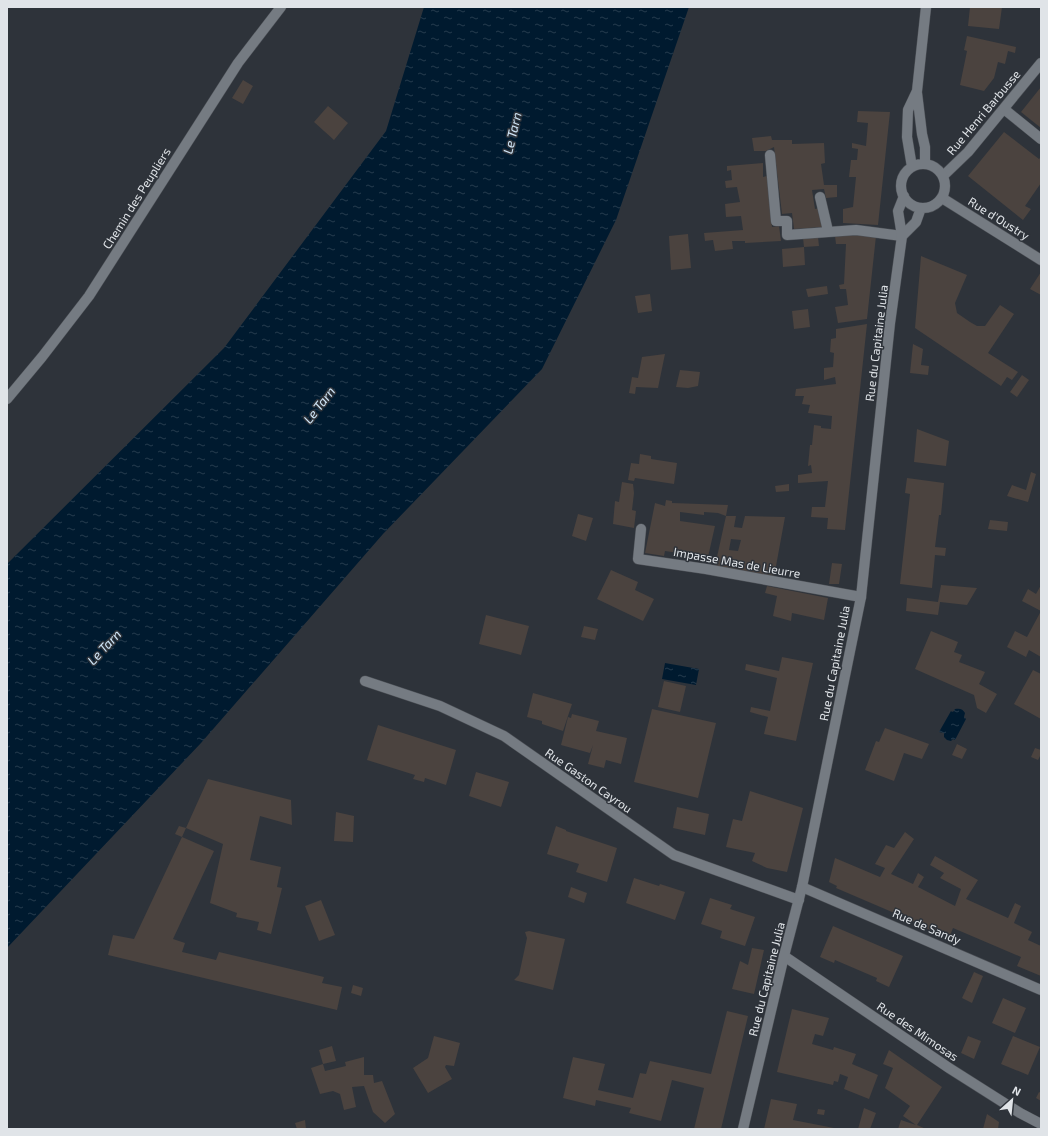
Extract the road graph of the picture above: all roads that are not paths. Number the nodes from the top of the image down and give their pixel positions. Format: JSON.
{"nodes":[{"id":1,"x":281,"y":7,"type":"edge"},
{"id":2,"x":926,"y":7,"type":"edge"},
{"id":3,"x":1041,"y":63,"type":"edge"},
{"id":4,"x":917,"y":91,"type":"junction"},
{"id":5,"x":1004,"y":109,"type":"junction"},
{"id":6,"x":1041,"y":139,"type":"edge"},
{"id":7,"x":770,"y":155,"type":"dead end"},
{"id":8,"x":925,"y":163,"type":"junction"},
{"id":9,"x":912,"y":167,"type":"junction"},
{"id":10,"x":943,"y":176,"type":"junction"},
{"id":11,"x":904,"y":196,"type":"junction"},
{"id":12,"x":820,"y":197,"type":"dead end"},
{"id":13,"x":942,"y":198,"type":"junction"},
{"id":14,"x":921,"y":208,"type":"junction"},
{"id":15,"x":828,"y":231,"type":"junction"},
{"id":16,"x":902,"y":236,"type":"junction"},
{"id":17,"x":1041,"y":260,"type":"edge"},
{"id":18,"x":7,"y":399,"type":"edge"},
{"id":19,"x":641,"y":529,"type":"dead end"},
{"id":20,"x":861,"y":597,"type":"junction"},
{"id":21,"x":365,"y":681,"type":"dead end"},
{"id":22,"x":802,"y":887,"type":"junction"},
{"id":23,"x":799,"y":900,"type":"junction"},
{"id":24,"x":784,"y":956,"type":"junction"},
{"id":25,"x":1041,"y":990,"type":"edge"},
{"id":26,"x":1041,"y":1124,"type":"edge"},
{"id":27,"x":743,"y":1129,"type":"edge"}],
"edges":[{"from":1,"to":18,"type":"street","name":"Chemin des Peupliers"},
{"from":2,"to":4,"type":"street"},
{"from":3,"to":5,"type":"street","name":"Rue Henri Barbusse"},
{"from":4,"to":8,"type":"street"},
{"from":4,"to":9,"type":"street"},
{"from":5,"to":6,"type":"street"},
{"from":5,"to":10,"type":"street","name":"Rue Henri Barbusse"},
{"from":7,"to":15,"type":"street"},
{"from":8,"to":9,"type":"street"},
{"from":8,"to":10,"type":"street"},
{"from":9,"to":11,"type":"street","name":"Rue du Capitaine Julia"},
{"from":10,"to":13,"type":"street"},
{"from":11,"to":14,"type":"street"},
{"from":11,"to":16,"type":"street","name":"Rue du Capitaine Julia"},
{"from":12,"to":15,"type":"street"},
{"from":13,"to":14,"type":"street"},
{"from":13,"to":17,"type":"street","name":"Rue d'Oustry"},
{"from":14,"to":16,"type":"street"},
{"from":15,"to":16,"type":"street"},
{"from":16,"to":20,"type":"street","name":"Rue du Capitaine Julia"},
{"from":19,"to":20,"type":"street","name":"Impasse Mas de Lieurre"},
{"from":20,"to":22,"type":"street","name":"Rue du Capitaine Julia"},
{"from":21,"to":23,"type":"street","name":"Rue Gaston Cayrou"},
{"from":22,"to":23,"type":"street","name":"Rue du Capitaine Julia"},
{"from":22,"to":25,"type":"street","name":"Rue de Sandy"},
{"from":23,"to":24,"type":"street","name":"Rue du Capitaine Julia"},
{"from":24,"to":26,"type":"street","name":"Rue des Mimosas"},
{"from":24,"to":27,"type":"street","name":"Rue du Capitaine Julia"}]}
